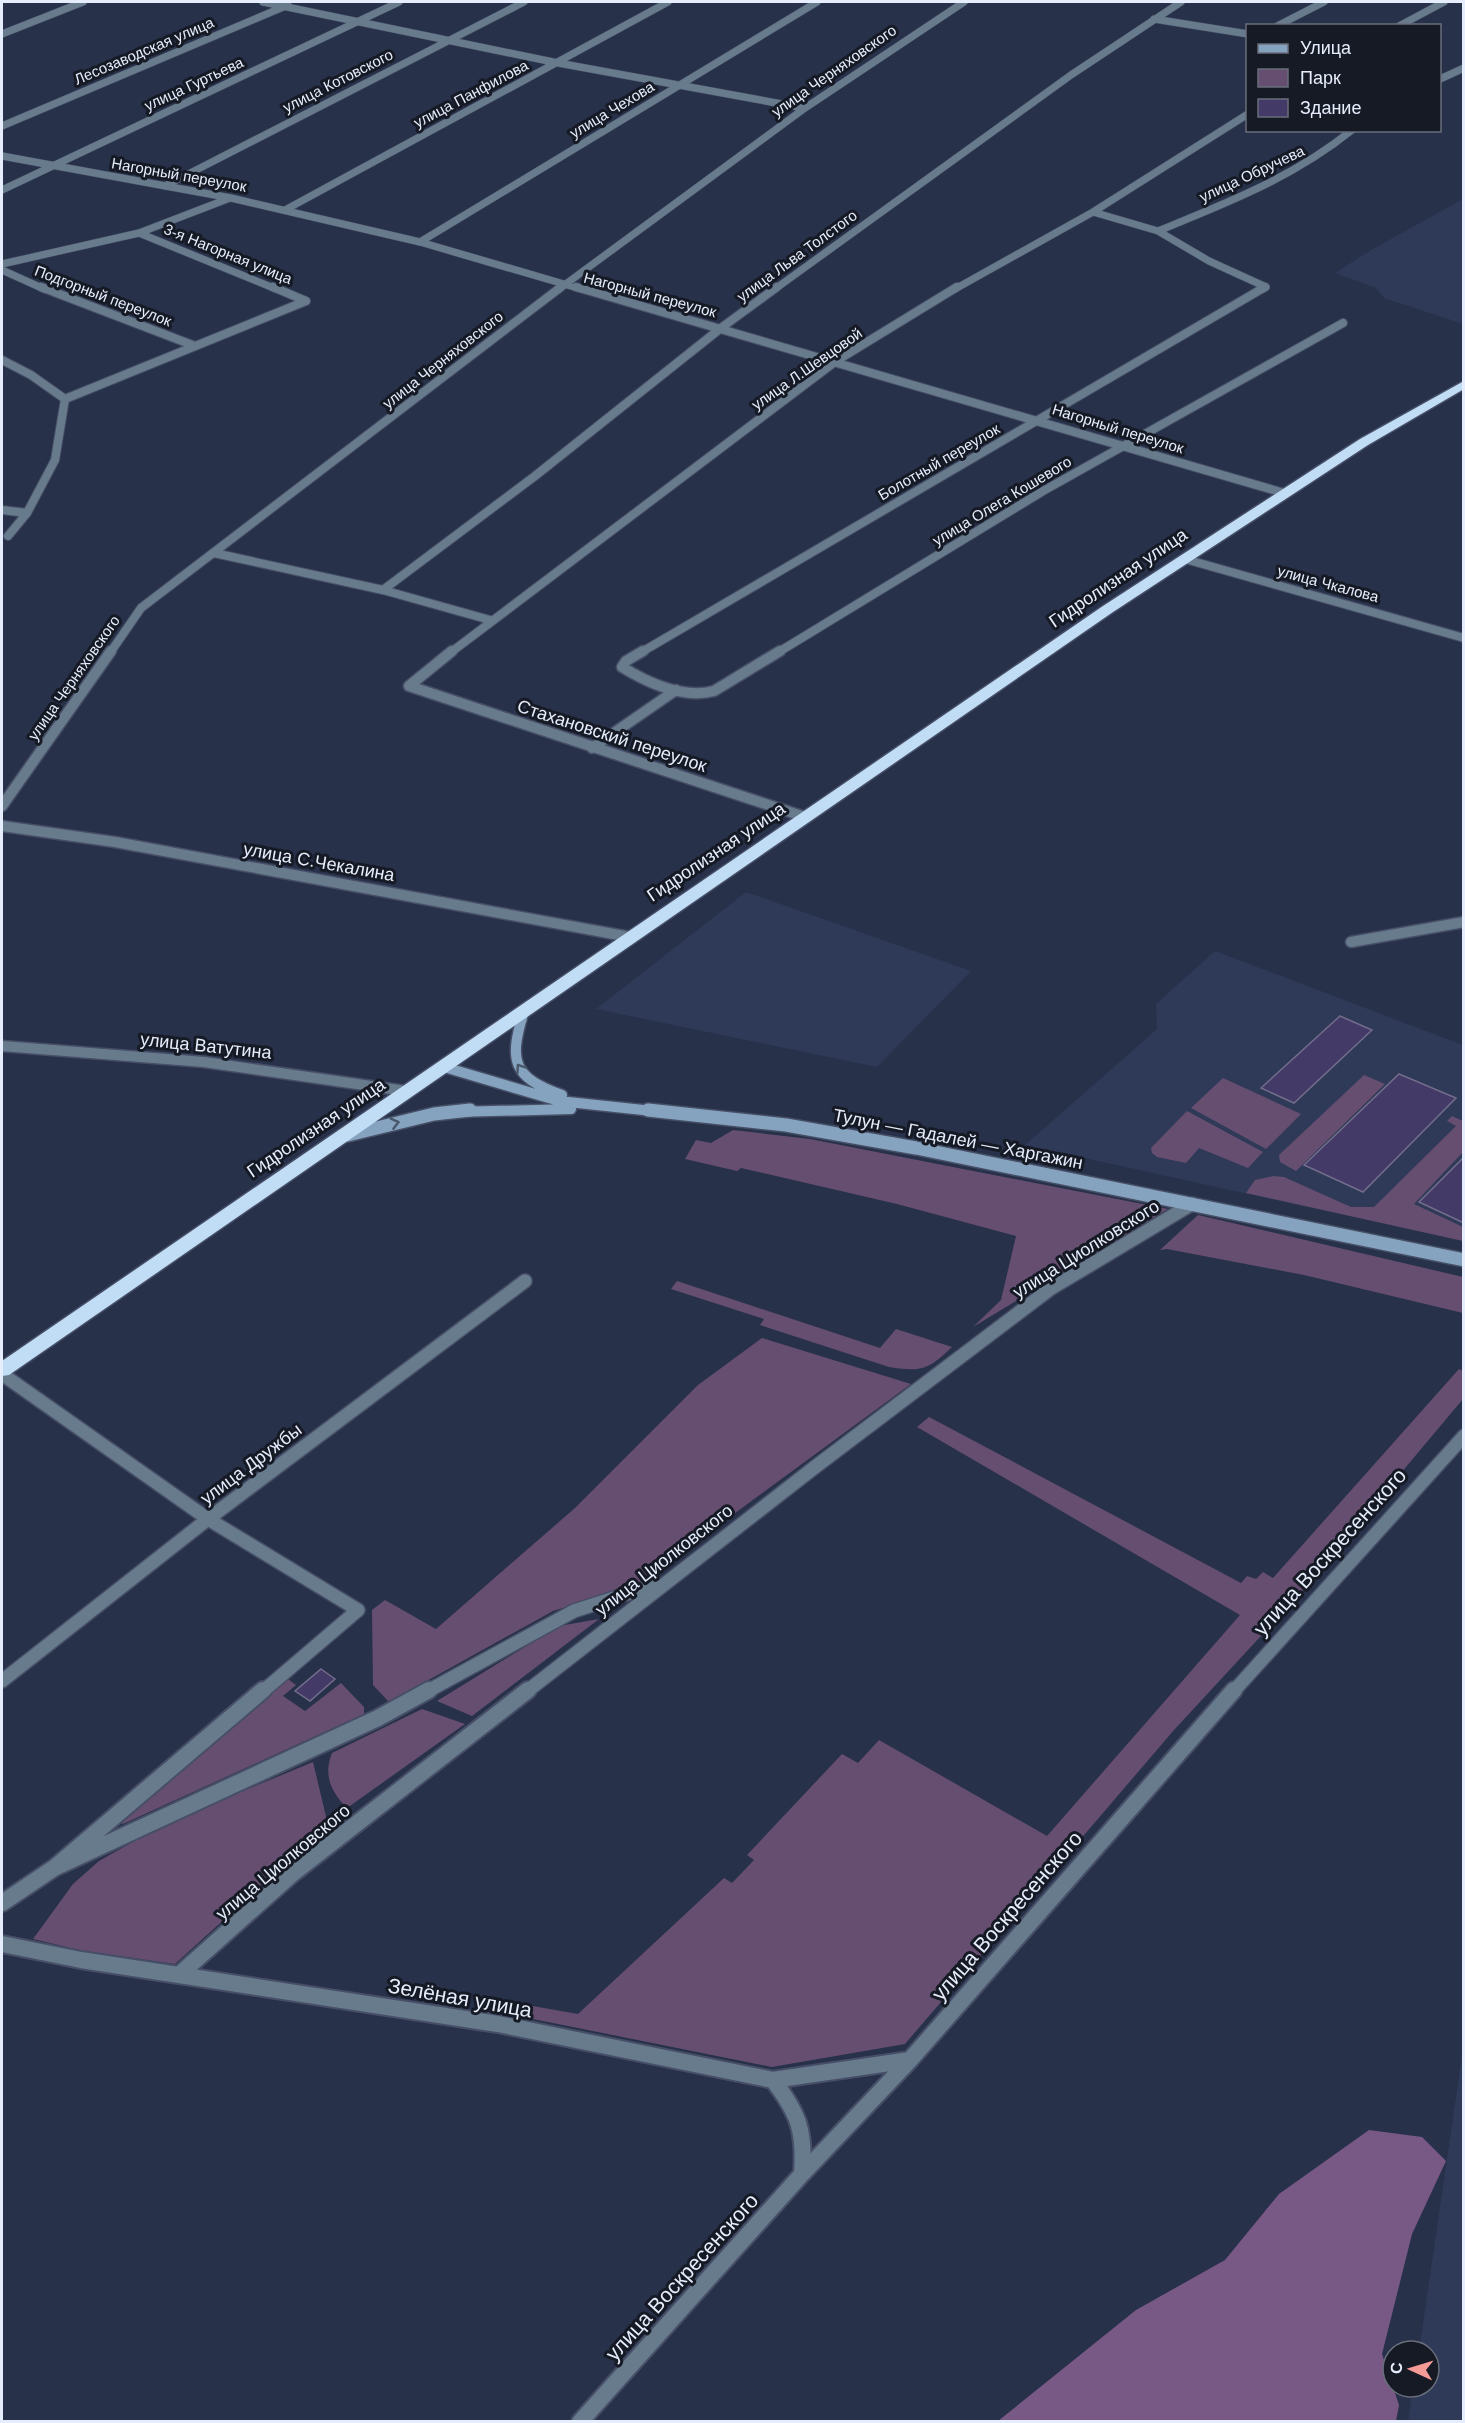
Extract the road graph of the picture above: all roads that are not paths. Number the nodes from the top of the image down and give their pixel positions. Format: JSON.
{"nodes":[{"id":1,"x":82,"y":2,"type":"edge"},
{"id":2,"x":263,"y":2,"type":"edge"},
{"id":3,"x":297,"y":2,"type":"edge"},
{"id":4,"x":399,"y":2,"type":"edge"},
{"id":5,"x":524,"y":2,"type":"edge"},
{"id":6,"x":668,"y":2,"type":"edge"},
{"id":7,"x":817,"y":2,"type":"edge"},
{"id":8,"x":964,"y":2,"type":"edge"},
{"id":9,"x":1181,"y":2,"type":"edge"},
{"id":10,"x":1324,"y":2,"type":"edge"},
{"id":11,"x":1444,"y":2,"type":"edge"},
{"id":12,"x":287,"y":6,"type":"junction"},
{"id":13,"x":1154,"y":19,"type":"junction"},
{"id":14,"x":359,"y":22,"type":"junction"},
{"id":15,"x":1281,"y":24,"type":"edge"},
{"id":16,"x":1403,"y":24,"type":"edge"},
{"id":17,"x":2,"y":34,"type":"edge"},
{"id":18,"x":1246,"y":34,"type":"edge"},
{"id":19,"x":448,"y":40,"type":"junction"},
{"id":20,"x":558,"y":63,"type":"junction"},
{"id":21,"x":1464,"y":68,"type":"edge"},
{"id":22,"x":1441,"y":79,"type":"edge"},
{"id":23,"x":678,"y":86,"type":"junction"},
{"id":24,"x":804,"y":108,"type":"junction"},
{"id":25,"x":1246,"y":115,"type":"edge"},
{"id":26,"x":2,"y":126,"type":"edge"},
{"id":27,"x":1350,"y":132,"type":"edge"},
{"id":28,"x":2,"y":156,"type":"edge"},
{"id":29,"x":51,"y":166,"type":"junction"},
{"id":30,"x":165,"y":186,"type":"junction"},
{"id":31,"x":2,"y":190,"type":"edge"},
{"id":32,"x":231,"y":198,"type":"junction"},
{"id":33,"x":285,"y":210,"type":"junction"},
{"id":34,"x":1093,"y":212,"type":"junction"},
{"id":35,"x":1158,"y":231,"type":"junction"},
{"id":36,"x":139,"y":233,"type":"junction"},
{"id":37,"x":420,"y":242,"type":"junction"},
{"id":38,"x":2,"y":264,"type":"edge"},
{"id":39,"x":2,"y":270,"type":"edge"},
{"id":40,"x":564,"y":285,"type":"junction"},
{"id":41,"x":1343,"y":324,"type":"dead end"},
{"id":42,"x":721,"y":328,"type":"junction"},
{"id":43,"x":195,"y":346,"type":"junction"},
{"id":44,"x":2,"y":360,"type":"edge"},
{"id":45,"x":836,"y":361,"type":"junction"},
{"id":46,"x":1464,"y":384,"type":"edge"},
{"id":47,"x":64,"y":399,"type":"junction"},
{"id":48,"x":1038,"y":420,"type":"junction"},
{"id":49,"x":1124,"y":445,"type":"junction"},
{"id":50,"x":1284,"y":494,"type":"junction"},
{"id":51,"x":2,"y":510,"type":"edge"},
{"id":52,"x":27,"y":513,"type":"junction"},
{"id":53,"x":8,"y":536,"type":"dead end"},
{"id":54,"x":214,"y":553,"type":"junction"},
{"id":55,"x":1185,"y":559,"type":"junction"},
{"id":56,"x":383,"y":590,"type":"junction"},
{"id":57,"x":489,"y":620,"type":"junction"},
{"id":58,"x":1464,"y":638,"type":"edge"},
{"id":59,"x":626,"y":661,"type":"joint"},
{"id":60,"x":409,"y":686,"type":"joint"},
{"id":61,"x":676,"y":690,"type":"junction"},
{"id":62,"x":592,"y":748,"type":"junction"},
{"id":63,"x":2,"y":806,"type":"edge"},
{"id":64,"x":805,"y":817,"type":"junction"},
{"id":65,"x":2,"y":826,"type":"edge"},
{"id":66,"x":1464,"y":922,"type":"edge"},
{"id":67,"x":630,"y":937,"type":"junction"},
{"id":68,"x":1351,"y":942,"type":"dead end"},
{"id":69,"x":524,"y":1011,"type":"junction"},
{"id":70,"x":2,"y":1046,"type":"edge"},
{"id":71,"x":444,"y":1067,"type":"junction"},
{"id":72,"x":406,"y":1091,"type":"junction"},
{"id":73,"x":589,"y":1104,"type":"junction"},
{"id":74,"x":636,"y":1109,"type":"junction"},
{"id":75,"x":338,"y":1137,"type":"junction"},
{"id":76,"x":1192,"y":1204,"type":"junction"},
{"id":77,"x":1464,"y":1260,"type":"edge"},
{"id":78,"x":525,"y":1281,"type":"dead end"},
{"id":79,"x":2,"y":1372,"type":"edge"},
{"id":80,"x":1464,"y":1436,"type":"edge"},
{"id":81,"x":208,"y":1519,"type":"junction"},
{"id":82,"x":663,"y":1583,"type":"junction"},
{"id":83,"x":2,"y":1681,"type":"edge"},
{"id":84,"x":54,"y":1868,"type":"junction"},
{"id":85,"x":2,"y":1903,"type":"edge"},
{"id":86,"x":2,"y":1944,"type":"edge"},
{"id":87,"x":180,"y":1974,"type":"junction"},
{"id":88,"x":910,"y":2060,"type":"junction"},
{"id":89,"x":773,"y":2080,"type":"junction"},
{"id":90,"x":802,"y":2174,"type":"junction"},
{"id":91,"x":580,"y":2421,"type":"edge"}],
"edges":[{"from":1,"to":17,"type":"street"},
{"from":2,"to":12,"type":"street"},
{"from":3,"to":12,"type":"street","name":"Лесозаводская улица"},
{"from":4,"to":14,"type":"street","name":"улица Гуртьева"},
{"from":5,"to":19,"type":"street","name":"улица Котовского"},
{"from":6,"to":20,"type":"street","name":"улица Панфилова"},
{"from":7,"to":23,"type":"street","name":"улица Чехова"},
{"from":8,"to":24,"type":"street","name":"улица Черняховского"},
{"from":9,"to":13,"type":"street","name":"улица Льва Толстого"},
{"from":10,"to":15,"type":"street"},
{"from":11,"to":16,"type":"street"},
{"from":12,"to":14,"type":"street"},
{"from":12,"to":26,"type":"street","name":"Лесозаводская улица"},
{"from":13,"to":18,"type":"street"},
{"from":13,"to":42,"type":"street","name":"улица Льва Толстого"},
{"from":14,"to":19,"type":"street"},
{"from":14,"to":29,"type":"street","name":"улица Гуртьева"},
{"from":19,"to":20,"type":"street"},
{"from":19,"to":30,"type":"street","name":"улица Котовского"},
{"from":20,"to":23,"type":"street"},
{"from":20,"to":33,"type":"street","name":"улица Панфилова"},
{"from":21,"to":22,"type":"street"},
{"from":23,"to":24,"type":"street"},
{"from":23,"to":37,"type":"street","name":"улица Чехова"},
{"from":24,"to":40,"type":"street","name":"улица Черняховского"},
{"from":25,"to":34,"type":"street","name":"улица Л.Шевцовой"},
{"from":27,"to":35,"type":"street","name":"улица Обручева"},
{"from":28,"to":29,"type":"street","name":"Нагорный переулок"},
{"from":29,"to":30,"type":"street","name":"Нагорный переулок"},
{"from":29,"to":31,"type":"street","name":"улица Гуртьева"},
{"from":30,"to":32,"type":"street","name":"Нагорный переулок"},
{"from":32,"to":33,"type":"street","name":"Нагорный переулок"},
{"from":32,"to":36,"type":"street","name":"3-я Нагорная улица"},
{"from":33,"to":37,"type":"street","name":"Нагорный переулок"},
{"from":34,"to":35,"type":"street"},
{"from":34,"to":45,"type":"street","name":"улица Л.Шевцовой"},
{"from":35,"to":48,"type":"street","name":"Болотный переулок"},
{"from":36,"to":38,"type":"street","name":"3-я Нагорная улица"},
{"from":36,"to":43,"type":"street","name":"3-я Нагорная улица"},
{"from":37,"to":40,"type":"street","name":"Нагорный переулок"},
{"from":39,"to":43,"type":"street","name":"Подгорный переулок"},
{"from":40,"to":42,"type":"street","name":"Нагорный переулок"},
{"from":40,"to":54,"type":"street","name":"улица Черняховского"},
{"from":41,"to":49,"type":"street","name":"улица Олега Кошевого"},
{"from":42,"to":45,"type":"street","name":"Нагорный переулок"},
{"from":42,"to":56,"type":"street","name":"улица Льва Толстого"},
{"from":43,"to":47,"type":"street"},
{"from":44,"to":47,"type":"street"},
{"from":45,"to":48,"type":"street","name":"Нагорный переулок"},
{"from":45,"to":57,"type":"street","name":"улица Л.Шевцовой"},
{"from":46,"to":50,"type":"highway","name":"Гидролизная улица"},
{"from":47,"to":52,"type":"street"},
{"from":48,"to":49,"type":"street","name":"Нагорный переулок"},
{"from":48,"to":59,"type":"street","name":"Болотный переулок"},
{"from":49,"to":50,"type":"street","name":"Нагорный переулок"},
{"from":49,"to":61,"type":"street","name":"улица Олега Кошевого"},
{"from":50,"to":55,"type":"highway","name":"Гидролизная улица"},
{"from":51,"to":52,"type":"street"},
{"from":52,"to":53,"type":"street"},
{"from":54,"to":56,"type":"street"},
{"from":54,"to":63,"type":"street","name":"улица Черняховского"},
{"from":55,"to":58,"type":"street","name":"улица Чкалова"},
{"from":55,"to":64,"type":"highway","name":"Гидролизная улица"},
{"from":56,"to":57,"type":"street"},
{"from":57,"to":60,"type":"street","name":"улица Л.Шевцовой"},
{"from":59,"to":61,"type":"street","name":"улица Олега Кошевого"},
{"from":60,"to":62,"type":"street","name":"Стахановский переулок"},
{"from":61,"to":62,"type":"street"},
{"from":62,"to":64,"type":"street","name":"Стахановский переулок"},
{"from":64,"to":67,"type":"highway","name":"Гидролизная улица"},
{"from":65,"to":67,"type":"street","name":"улица С.Чекалина"},
{"from":66,"to":68,"type":"street"},
{"from":67,"to":69,"type":"highway","name":"Гидролизная улица"},
{"from":69,"to":71,"type":"highway","name":"Гидролизная улица"},
{"from":73,"to":69,"type":"street","one_way":true},
{"from":70,"to":72,"type":"street","name":"улица Ватутина"},
{"from":71,"to":72,"type":"highway","name":"Гидролизная улица"},
{"from":71,"to":73,"type":"street","name":"Тулун — Гадалей — Харгажин"},
{"from":72,"to":75,"type":"highway","name":"Гидролизная улица"},
{"from":73,"to":74,"type":"street","name":"Тулун — Гадалей — Харгажин"},
{"from":75,"to":74,"type":"street","one_way":true},
{"from":74,"to":76,"type":"street","name":"Тулун — Гадалей — Харгажин"},
{"from":75,"to":79,"type":"highway","name":"Гидролизная улица"},
{"from":76,"to":77,"type":"street","name":"Тулун — Гадалей — Харгажин"},
{"from":76,"to":82,"type":"street","name":"улица Циолковского"},
{"from":78,"to":81,"type":"street","name":"улица Дружбы"},
{"from":79,"to":81,"type":"street"},
{"from":80,"to":88,"type":"street","name":"улица Воскресенского"},
{"from":81,"to":83,"type":"street","name":"улица Дружбы"},
{"from":81,"to":84,"type":"street"},
{"from":82,"to":84,"type":"street"},
{"from":82,"to":87,"type":"street","name":"улица Циолковского"},
{"from":84,"to":85,"type":"street"},
{"from":86,"to":87,"type":"street","name":"Зелёная улица"},
{"from":87,"to":89,"type":"street","name":"Зелёная улица"},
{"from":88,"to":89,"type":"street","name":"Зелёная улица"},
{"from":88,"to":90,"type":"street","name":"улица Воскресенского"},
{"from":89,"to":90,"type":"street"},
{"from":90,"to":91,"type":"street","name":"улица Воскресенского"}]}
